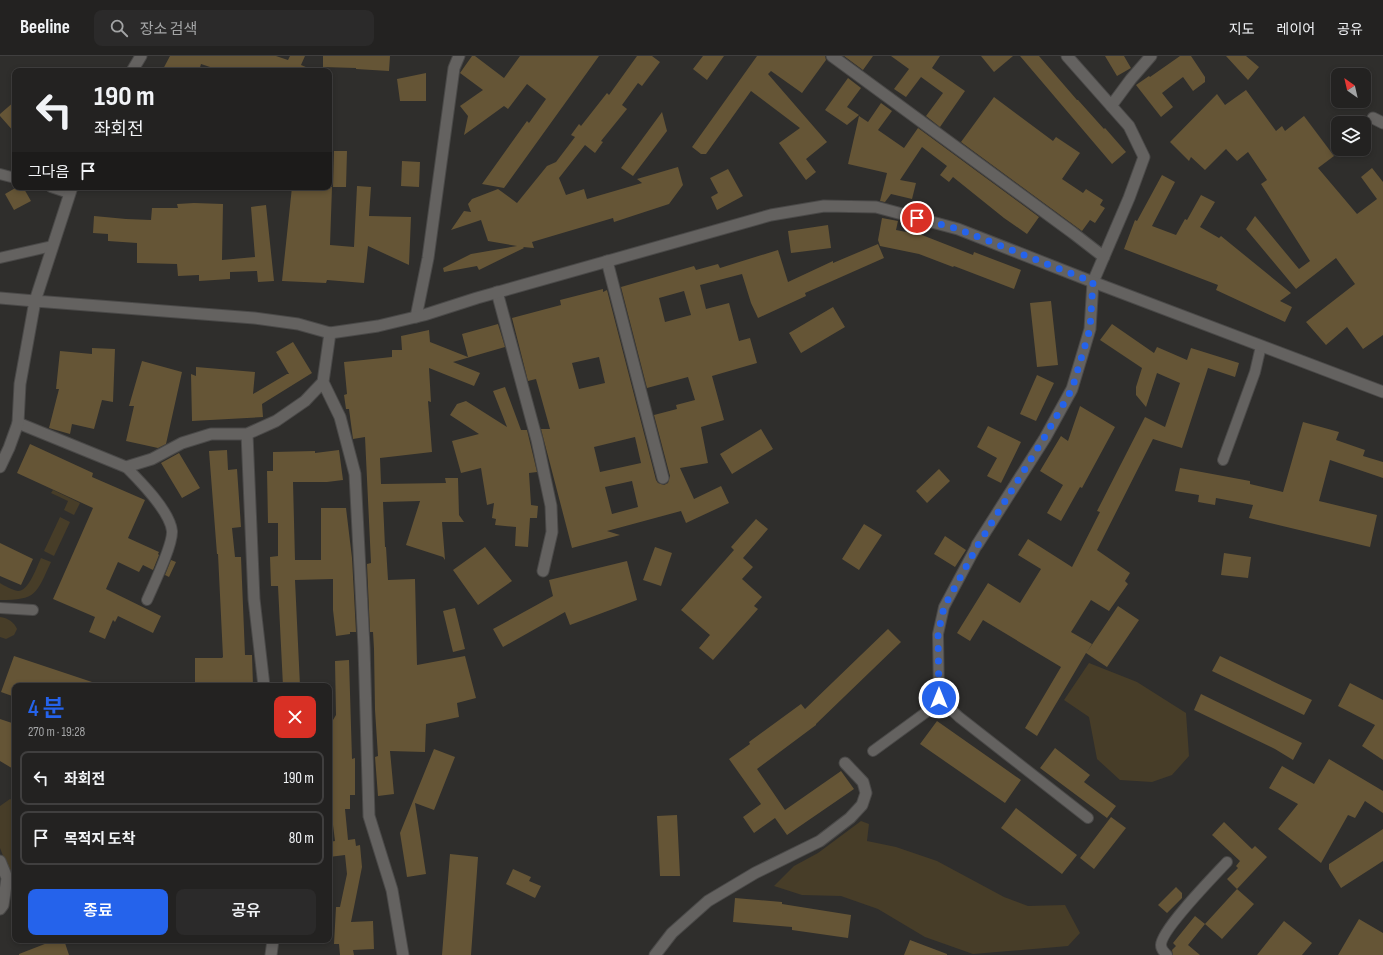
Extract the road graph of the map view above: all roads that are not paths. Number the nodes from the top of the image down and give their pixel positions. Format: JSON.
{"nodes":[{"id":1,"x":142,"y":56,"type":"edge"},
{"id":2,"x":459,"y":56,"type":"edge"},
{"id":3,"x":832,"y":56,"type":"edge"},
{"id":4,"x":1067,"y":56,"type":"edge"},
{"id":5,"x":1151,"y":56,"type":"edge"},
{"id":6,"x":134,"y":68,"type":"edge"},
{"id":7,"x":1112,"y":106,"type":"junction"},
{"id":8,"x":0,"y":174,"type":"edge"},
{"id":9,"x":12,"y":177,"type":"edge"},
{"id":10,"x":71,"y":190,"type":"edge"},
{"id":11,"x":52,"y":246,"type":"junction"},
{"id":12,"x":1104,"y":257,"type":"junction"},
{"id":13,"x":0,"y":258,"type":"edge"},
{"id":14,"x":607,"y":261,"type":"junction"},
{"id":15,"x":1093,"y":282,"type":"junction"},
{"id":16,"x":497,"y":292,"type":"junction"},
{"id":17,"x":0,"y":298,"type":"edge"},
{"id":18,"x":35,"y":302,"type":"junction"},
{"id":19,"x":416,"y":317,"type":"junction"},
{"id":20,"x":330,"y":333,"type":"junction"},
{"id":21,"x":1261,"y":346,"type":"junction"},
{"id":22,"x":324,"y":382,"type":"junction"},
{"id":23,"x":1383,"y":392,"type":"edge"},
{"id":24,"x":18,"y":423,"type":"junction"},
{"id":25,"x":247,"y":434,"type":"junction"},
{"id":26,"x":1223,"y":460,"type":"dead end"},
{"id":27,"x":0,"y":467,"type":"edge"},
{"id":28,"x":126,"y":467,"type":"junction"},
{"id":29,"x":663,"y":478,"type":"dead end"},
{"id":30,"x":978,"y":545,"type":"joint"},
{"id":31,"x":543,"y":571,"type":"dead end"},
{"id":32,"x":147,"y":600,"type":"dead end"},
{"id":33,"x":0,"y":608,"type":"edge"},
{"id":34,"x":33,"y":610,"type":"dead end"},
{"id":35,"x":264,"y":683,"type":"edge"},
{"id":36,"x":939,"y":698,"type":"junction"},
{"id":37,"x":873,"y":751,"type":"dead end"},
{"id":38,"x":845,"y":763,"type":"dead end"},
{"id":39,"x":1088,"y":818,"type":"dead end"},
{"id":40,"x":0,"y":861,"type":"edge"},
{"id":41,"x":1227,"y":862,"type":"dead end"},
{"id":42,"x":0,"y":909,"type":"edge"},
{"id":43,"x":273,"y":943,"type":"edge"},
{"id":44,"x":271,"y":955,"type":"edge"},
{"id":45,"x":403,"y":955,"type":"edge"},
{"id":46,"x":655,"y":955,"type":"edge"},
{"id":47,"x":1167,"y":955,"type":"edge"}],
"edges":[{"from":1,"to":6,"type":"street"},
{"from":2,"to":19,"type":"street"},
{"from":3,"to":12,"type":"street"},
{"from":4,"to":7,"type":"street"},
{"from":5,"to":7,"type":"street"},
{"from":7,"to":12,"type":"street"},
{"from":8,"to":9,"type":"lane"},
{"from":10,"to":11,"type":"street"},
{"from":11,"to":13,"type":"lane"},
{"from":11,"to":18,"type":"street"},
{"from":12,"to":15,"type":"street"},
{"from":14,"to":15,"type":"street"},
{"from":14,"to":16,"type":"street"},
{"from":14,"to":29,"type":"street"},
{"from":15,"to":21,"type":"street"},
{"from":15,"to":30,"type":"street"},
{"from":16,"to":19,"type":"street"},
{"from":16,"to":31,"type":"street"},
{"from":17,"to":18,"type":"street"},
{"from":18,"to":20,"type":"street"},
{"from":18,"to":24,"type":"street"},
{"from":19,"to":20,"type":"street"},
{"from":20,"to":22,"type":"street"},
{"from":21,"to":23,"type":"street"},
{"from":21,"to":26,"type":"lane"},
{"from":22,"to":25,"type":"street"},
{"from":22,"to":45,"type":"street"},
{"from":24,"to":27,"type":"street"},
{"from":24,"to":28,"type":"street"},
{"from":25,"to":28,"type":"street"},
{"from":25,"to":35,"type":"street"},
{"from":28,"to":32,"type":"lane"},
{"from":30,"to":36,"type":"lane"},
{"from":33,"to":34,"type":"lane"},
{"from":36,"to":37,"type":"lane"},
{"from":36,"to":39,"type":"lane"},
{"from":38,"to":46,"type":"street"},
{"from":40,"to":42,"type":"street"},
{"from":41,"to":47,"type":"lane"},
{"from":43,"to":44,"type":"street"}]}
